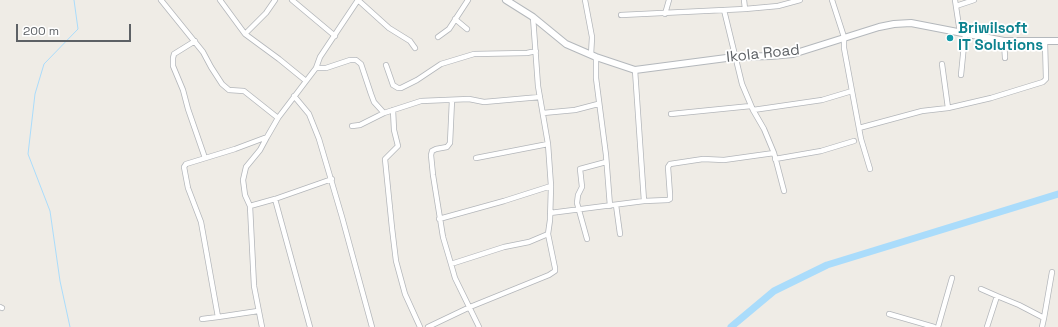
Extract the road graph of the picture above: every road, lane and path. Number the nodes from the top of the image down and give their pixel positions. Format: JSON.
{"nodes":[{"id":1,"x":161,"y":0,"type":"edge"},
{"id":2,"x":220,"y":0,"type":"edge"},
{"id":3,"x":275,"y":0,"type":"edge"},
{"id":4,"x":292,"y":0,"type":"edge"},
{"id":5,"x":358,"y":0,"type":"edge"},
{"id":6,"x":468,"y":0,"type":"edge"},
{"id":7,"x":506,"y":0,"type":"edge"},
{"id":8,"x":585,"y":0,"type":"edge"},
{"id":9,"x":669,"y":0,"type":"edge"},
{"id":10,"x":744,"y":0,"type":"edge"},
{"id":11,"x":800,"y":0,"type":"edge"},
{"id":12,"x":832,"y":0,"type":"edge"},
{"id":13,"x":955,"y":0,"type":"edge"},
{"id":14,"x":974,"y":0,"type":"edge"},
{"id":15,"x":956,"y":6,"type":"junction"},
{"id":16,"x":745,"y":9,"type":"junction"},
{"id":17,"x":724,"y":10,"type":"junction"},
{"id":18,"x":665,"y":14,"type":"junction"},
{"id":19,"x":621,"y":15,"type":"dead end"},
{"id":20,"x":532,"y":17,"type":"junction"},
{"id":21,"x":455,"y":19,"type":"junction"},
{"id":22,"x":467,"y":29,"type":"dead end"},
{"id":23,"x":245,"y":34,"type":"junction"},
{"id":24,"x":962,"y":34,"type":"junction"},
{"id":25,"x":335,"y":36,"type":"junction"},
{"id":26,"x":438,"y":37,"type":"dead end"},
{"id":27,"x":844,"y":37,"type":"junction"},
{"id":28,"x":195,"y":41,"type":"junction"},
{"id":29,"x":1004,"y":41,"type":"junction"},
{"id":30,"x":1058,"y":41,"type":"edge"},
{"id":31,"x":1045,"y":42,"type":"junction"},
{"id":32,"x":415,"y":48,"type":"dead end"},
{"id":33,"x":536,"y":51,"type":"junction"},
{"id":34,"x":593,"y":56,"type":"junction"},
{"id":35,"x":734,"y":57,"type":"junction"},
{"id":36,"x":1005,"y":58,"type":"dead end"},
{"id":37,"x":942,"y":64,"type":"dead end"},
{"id":38,"x":386,"y":65,"type":"dead end"},
{"id":39,"x":316,"y":68,"type":"junction"},
{"id":40,"x":635,"y":70,"type":"junction"},
{"id":41,"x":961,"y":75,"type":"dead end"},
{"id":42,"x":306,"y":81,"type":"junction"},
{"id":43,"x":852,"y":91,"type":"junction"},
{"id":44,"x":294,"y":96,"type":"junction"},
{"id":45,"x":540,"y":97,"type":"junction"},
{"id":46,"x":452,"y":100,"type":"junction"},
{"id":47,"x":598,"y":104,"type":"junction"},
{"id":48,"x":752,"y":108,"type":"junction"},
{"id":49,"x":948,"y":108,"type":"junction"},
{"id":50,"x":393,"y":110,"type":"junction"},
{"id":51,"x":384,"y":113,"type":"junction"},
{"id":52,"x":543,"y":113,"type":"junction"},
{"id":53,"x":671,"y":114,"type":"dead end"},
{"id":54,"x":278,"y":118,"type":"junction"},
{"id":55,"x":352,"y":126,"type":"dead end"},
{"id":56,"x":860,"y":128,"type":"junction"},
{"id":57,"x":267,"y":137,"type":"junction"},
{"id":58,"x":854,"y":141,"type":"dead end"},
{"id":59,"x":548,"y":144,"type":"junction"},
{"id":60,"x":775,"y":156,"type":"junction"},
{"id":61,"x":205,"y":158,"type":"junction"},
{"id":62,"x":476,"y":158,"type":"dead end"},
{"id":63,"x":606,"y":162,"type":"junction"},
{"id":64,"x":870,"y":169,"type":"dead end"},
{"id":65,"x":332,"y":179,"type":"junction"},
{"id":66,"x":551,"y":186,"type":"junction"},
{"id":67,"x":784,"y":191,"type":"dead end"},
{"id":68,"x":275,"y":199,"type":"junction"},
{"id":69,"x":644,"y":202,"type":"junction"},
{"id":70,"x":616,"y":205,"type":"junction"},
{"id":71,"x":250,"y":206,"type":"junction"},
{"id":72,"x":610,"y":206,"type":"junction"},
{"id":73,"x":580,"y":209,"type":"junction"},
{"id":74,"x":550,"y":213,"type":"junction"},
{"id":75,"x":440,"y":219,"type":"junction"},
{"id":76,"x":548,"y":234,"type":"junction"},
{"id":77,"x":620,"y":234,"type":"dead end"},
{"id":78,"x":586,"y":239,"type":"dead end"},
{"id":79,"x":451,"y":264,"type":"junction"},
{"id":80,"x":1052,"y":272,"type":"dead end"},
{"id":81,"x":952,"y":278,"type":"dead end"},
{"id":82,"x":981,"y":289,"type":"dead end"},
{"id":83,"x":998,"y":296,"type":"junction"},
{"id":84,"x":470,"y":307,"type":"junction"},
{"id":85,"x":258,"y":311,"type":"junction"},
{"id":86,"x":889,"y":314,"type":"dead end"},
{"id":87,"x":218,"y":317,"type":"junction"},
{"id":88,"x":1044,"y":318,"type":"junction"},
{"id":89,"x":202,"y":319,"type":"dead end"},
{"id":90,"x":262,"y":327,"type":"edge"},
{"id":91,"x":310,"y":327,"type":"edge"},
{"id":92,"x":372,"y":327,"type":"edge"},
{"id":93,"x":420,"y":327,"type":"edge"},
{"id":94,"x":428,"y":327,"type":"edge"},
{"id":95,"x":479,"y":327,"type":"edge"},
{"id":96,"x":934,"y":327,"type":"edge"},
{"id":97,"x":938,"y":327,"type":"edge"},
{"id":98,"x":987,"y":327,"type":"edge"},
{"id":99,"x":1042,"y":327,"type":"edge"}],
"edges":[{"from":1,"to":28,"type":"street"},
{"from":2,"to":23,"type":"street"},
{"from":3,"to":23,"type":"street"},
{"from":4,"to":25,"type":"street"},
{"from":5,"to":25,"type":"street"},
{"from":5,"to":32,"type":"street"},
{"from":6,"to":21,"type":"street"},
{"from":7,"to":20,"type":"street","name":"Ikola Road"},
{"from":8,"to":34,"type":"street"},
{"from":9,"to":18,"type":"street"},
{"from":10,"to":16,"type":"street"},
{"from":11,"to":16,"type":"street"},
{"from":12,"to":27,"type":"street"},
{"from":13,"to":15,"type":"street"},
{"from":14,"to":15,"type":"street"},
{"from":15,"to":24,"type":"street"},
{"from":16,"to":17,"type":"street"},
{"from":17,"to":18,"type":"street"},
{"from":17,"to":35,"type":"street"},
{"from":18,"to":19,"type":"street"},
{"from":20,"to":33,"type":"street"},
{"from":20,"to":34,"type":"street","name":"Ikola Road"},
{"from":21,"to":22,"type":"street"},
{"from":21,"to":26,"type":"street"},
{"from":23,"to":42,"type":"street"},
{"from":24,"to":27,"type":"street","name":"Ikola Road"},
{"from":24,"to":29,"type":"street","name":"Ikola Road"},
{"from":24,"to":41,"type":"street"},
{"from":25,"to":39,"type":"street"},
{"from":27,"to":35,"type":"street","name":"Ikola Road"},
{"from":27,"to":43,"type":"street"},
{"from":28,"to":54,"type":"street"},
{"from":28,"to":61,"type":"street"},
{"from":29,"to":31,"type":"street","name":"Ikola Road"},
{"from":29,"to":36,"type":"street"},
{"from":30,"to":31,"type":"street","name":"Ikola Road"},
{"from":31,"to":49,"type":"street"},
{"from":33,"to":38,"type":"street"},
{"from":33,"to":45,"type":"street"},
{"from":34,"to":40,"type":"street","name":"Ikola Road"},
{"from":34,"to":47,"type":"street"},
{"from":35,"to":40,"type":"street","name":"Ikola Road"},
{"from":35,"to":48,"type":"street"},
{"from":37,"to":49,"type":"street"},
{"from":39,"to":42,"type":"street"},
{"from":39,"to":51,"type":"street"},
{"from":40,"to":69,"type":"street"},
{"from":42,"to":44,"type":"street"},
{"from":43,"to":48,"type":"street"},
{"from":43,"to":56,"type":"street"},
{"from":44,"to":54,"type":"street"},
{"from":44,"to":65,"type":"street"},
{"from":45,"to":46,"type":"street"},
{"from":45,"to":52,"type":"street"},
{"from":46,"to":50,"type":"street"},
{"from":46,"to":75,"type":"street"},
{"from":47,"to":52,"type":"street"},
{"from":47,"to":63,"type":"street"},
{"from":48,"to":53,"type":"street"},
{"from":48,"to":60,"type":"street"},
{"from":49,"to":56,"type":"street"},
{"from":50,"to":51,"type":"street"},
{"from":50,"to":93,"type":"street"},
{"from":51,"to":55,"type":"street"},
{"from":52,"to":59,"type":"street"},
{"from":54,"to":57,"type":"street"},
{"from":56,"to":64,"type":"street"},
{"from":57,"to":61,"type":"street"},
{"from":57,"to":71,"type":"street"},
{"from":58,"to":60,"type":"street"},
{"from":59,"to":62,"type":"street"},
{"from":59,"to":66,"type":"street"},
{"from":60,"to":67,"type":"street"},
{"from":60,"to":69,"type":"street"},
{"from":61,"to":87,"type":"street"},
{"from":63,"to":72,"type":"street"},
{"from":63,"to":73,"type":"street"},
{"from":65,"to":68,"type":"street"},
{"from":65,"to":92,"type":"street"},
{"from":66,"to":74,"type":"street"},
{"from":66,"to":75,"type":"street"},
{"from":68,"to":71,"type":"street"},
{"from":68,"to":91,"type":"street"},
{"from":69,"to":70,"type":"street"},
{"from":70,"to":72,"type":"street"},
{"from":70,"to":77,"type":"street"},
{"from":71,"to":85,"type":"street"},
{"from":72,"to":73,"type":"street"},
{"from":73,"to":74,"type":"street"},
{"from":73,"to":78,"type":"street"},
{"from":74,"to":76,"type":"street"},
{"from":75,"to":79,"type":"street"},
{"from":76,"to":79,"type":"street"},
{"from":76,"to":84,"type":"street"},
{"from":79,"to":84,"type":"street"},
{"from":80,"to":88,"type":"street"},
{"from":81,"to":97,"type":"street"},
{"from":82,"to":83,"type":"street"},
{"from":83,"to":88,"type":"street"},
{"from":83,"to":98,"type":"street"},
{"from":84,"to":94,"type":"street"},
{"from":84,"to":95,"type":"street"},
{"from":85,"to":87,"type":"street"},
{"from":85,"to":90,"type":"street"},
{"from":86,"to":96,"type":"street"},
{"from":87,"to":89,"type":"street"},
{"from":88,"to":99,"type":"street"}]}
